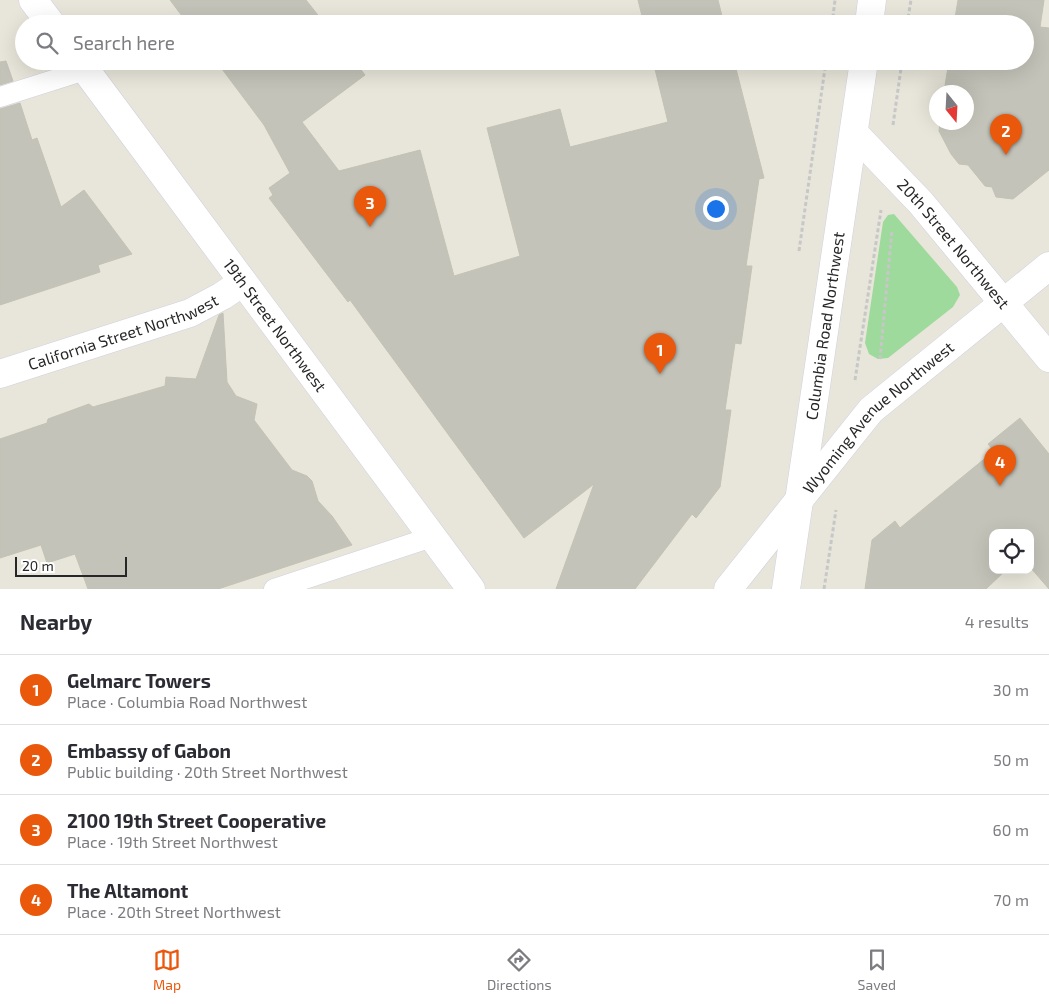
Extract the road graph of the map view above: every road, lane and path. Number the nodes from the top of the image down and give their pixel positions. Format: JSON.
{"nodes":[{"id":1,"x":33,"y":0,"type":"edge"},
{"id":2,"x":835,"y":0,"type":"edge"},
{"id":3,"x":872,"y":0,"type":"edge"},
{"id":4,"x":911,"y":0,"type":"edge"},
{"id":5,"x":44,"y":15,"type":"edge"},
{"id":6,"x":833,"y":15,"type":"edge"},
{"id":7,"x":870,"y":15,"type":"edge"},
{"id":8,"x":908,"y":15,"type":"edge"},
{"id":9,"x":71,"y":70,"type":"edge"},
{"id":10,"x":85,"y":70,"type":"edge"},
{"id":11,"x":863,"y":70,"type":"edge"},
{"id":12,"x":901,"y":70,"type":"edge"},
{"id":13,"x":0,"y":97,"type":"edge"},
{"id":14,"x":895,"y":106,"type":"dead end"},
{"id":15,"x":854,"y":133,"type":"junction"},
{"id":16,"x":880,"y":221,"type":"dead end"},
{"id":17,"x":892,"y":230,"type":"dead end"},
{"id":18,"x":1049,"y":266,"type":"edge"},
{"id":19,"x":243,"y":282,"type":"junction"},
{"id":20,"x":1004,"y":303,"type":"junction"},
{"id":21,"x":1049,"y":358,"type":"edge"},
{"id":22,"x":880,"y":363,"type":"dead end"},
{"id":23,"x":0,"y":374,"type":"edge"},
{"id":24,"x":854,"y":385,"type":"dead end"},
{"id":25,"x":797,"y":502,"type":"junction"},
{"id":26,"x":837,"y":502,"type":"dead end"},
{"id":27,"x":432,"y":537,"type":"junction"},
{"id":28,"x":274,"y":589,"type":"edge"},
{"id":29,"x":471,"y":589,"type":"edge"},
{"id":30,"x":728,"y":589,"type":"edge"},
{"id":31,"x":786,"y":589,"type":"edge"},
{"id":32,"x":824,"y":589,"type":"edge"}],
"edges":[{"from":1,"to":5,"type":"street"},
{"from":2,"to":6,"type":"path"},
{"from":3,"to":7,"type":"street"},
{"from":4,"to":8,"type":"path"},
{"from":9,"to":13,"type":"lane"},
{"from":10,"to":19,"type":"street","name":"19th Street Northwest"},
{"from":11,"to":15,"type":"street","name":"Columbia Road Northwest"},
{"from":12,"to":14,"type":"path"},
{"from":15,"to":20,"type":"street","name":"20th Street Northwest"},
{"from":15,"to":25,"type":"street","name":"Columbia Road Northwest"},
{"from":16,"to":24,"type":"path"},
{"from":17,"to":22,"type":"path"},
{"from":18,"to":20,"type":"street","name":"Wyoming Avenue Northwest"},
{"from":19,"to":23,"type":"street","name":"California Street Northwest"},
{"from":19,"to":27,"type":"street","name":"19th Street Northwest"},
{"from":20,"to":21,"type":"street","name":"20th Street Northwest"},
{"from":20,"to":25,"type":"street","name":"Wyoming Avenue Northwest"},
{"from":25,"to":30,"type":"street","name":"Wyoming Avenue Northwest"},
{"from":25,"to":31,"type":"street","name":"Columbia Road Northwest"},
{"from":26,"to":32,"type":"path"},
{"from":27,"to":28,"type":"lane"},
{"from":27,"to":29,"type":"street","name":"19th Street Northwest"}]}
